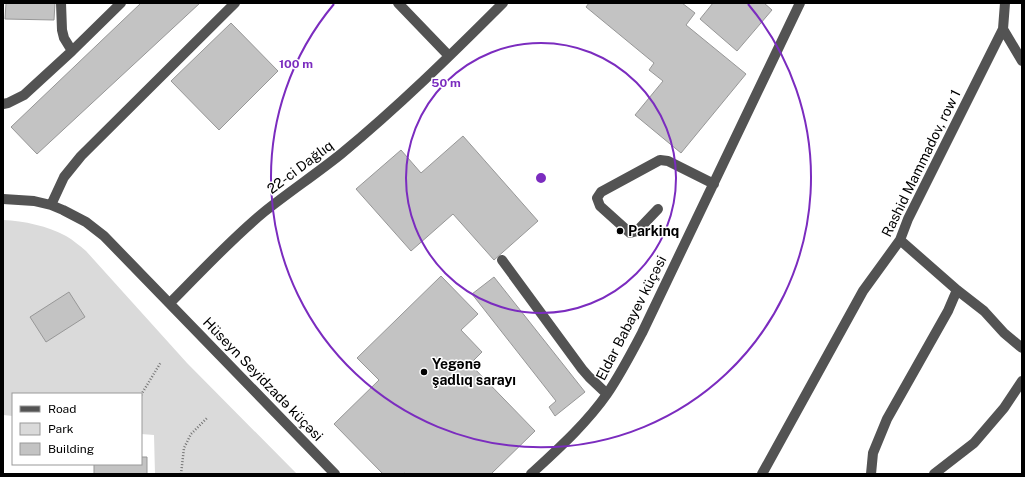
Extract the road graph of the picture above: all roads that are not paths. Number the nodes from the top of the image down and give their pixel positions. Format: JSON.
{"nodes":[{"id":1,"x":61,"y":3,"type":"edge"},
{"id":2,"x":121,"y":3,"type":"edge"},
{"id":3,"x":235,"y":3,"type":"edge"},
{"id":4,"x":398,"y":3,"type":"edge"},
{"id":5,"x":503,"y":3,"type":"edge"},
{"id":6,"x":800,"y":3,"type":"edge"},
{"id":7,"x":1005,"y":3,"type":"edge"},
{"id":8,"x":1004,"y":29,"type":"junction"},
{"id":9,"x":72,"y":51,"type":"junction"},
{"id":10,"x":449,"y":56,"type":"junction"},
{"id":11,"x":1022,"y":60,"type":"edge"},
{"id":12,"x":3,"y":104,"type":"edge"},
{"id":13,"x":714,"y":184,"type":"junction"},
{"id":14,"x":3,"y":199,"type":"edge"},
{"id":15,"x":51,"y":205,"type":"junction"},
{"id":16,"x":658,"y":209,"type":"dead end"},
{"id":17,"x":900,"y":240,"type":"junction"},
{"id":18,"x":502,"y":260,"type":"dead end"},
{"id":19,"x":957,"y":290,"type":"junction"},
{"id":20,"x":170,"y":303,"type":"junction"},
{"id":21,"x":1022,"y":348,"type":"edge"},
{"id":22,"x":1022,"y":381,"type":"edge"},
{"id":23,"x":607,"y":394,"type":"junction"},
{"id":24,"x":336,"y":474,"type":"edge"},
{"id":25,"x":531,"y":474,"type":"edge"},
{"id":26,"x":762,"y":474,"type":"edge"},
{"id":27,"x":871,"y":474,"type":"edge"},
{"id":28,"x":934,"y":474,"type":"edge"}],
"edges":[{"from":1,"to":9,"type":"street"},
{"from":2,"to":9,"type":"street"},
{"from":3,"to":15,"type":"street"},
{"from":4,"to":10,"type":"street"},
{"from":5,"to":10,"type":"street","name":"22-ci Dağlıq"},
{"from":6,"to":13,"type":"street","name":"Eldar Babayev küçəsi"},
{"from":7,"to":8,"type":"street","name":"Rashid Mammadov, row 1"},
{"from":8,"to":11,"type":"street"},
{"from":8,"to":17,"type":"street","name":"Rashid Mammadov, row 1"},
{"from":9,"to":12,"type":"street"},
{"from":10,"to":20,"type":"street","name":"22-ci Dağlıq"},
{"from":13,"to":16,"type":"street"},
{"from":13,"to":23,"type":"street","name":"Eldar Babayev küçəsi"},
{"from":14,"to":15,"type":"street","name":"Hüseyn Seyidzadə küçəsi"},
{"from":15,"to":20,"type":"street","name":"Hüseyn Seyidzadə küçəsi"},
{"from":17,"to":19,"type":"street"},
{"from":17,"to":26,"type":"street","name":"Rashid Mammadov, row 1"},
{"from":18,"to":23,"type":"street"},
{"from":19,"to":21,"type":"street"},
{"from":19,"to":27,"type":"street"},
{"from":20,"to":24,"type":"street","name":"Hüseyn Seyidzadə küçəsi"},
{"from":22,"to":28,"type":"street"},
{"from":23,"to":25,"type":"street","name":"Eldar Babayev küçəsi"}]}
